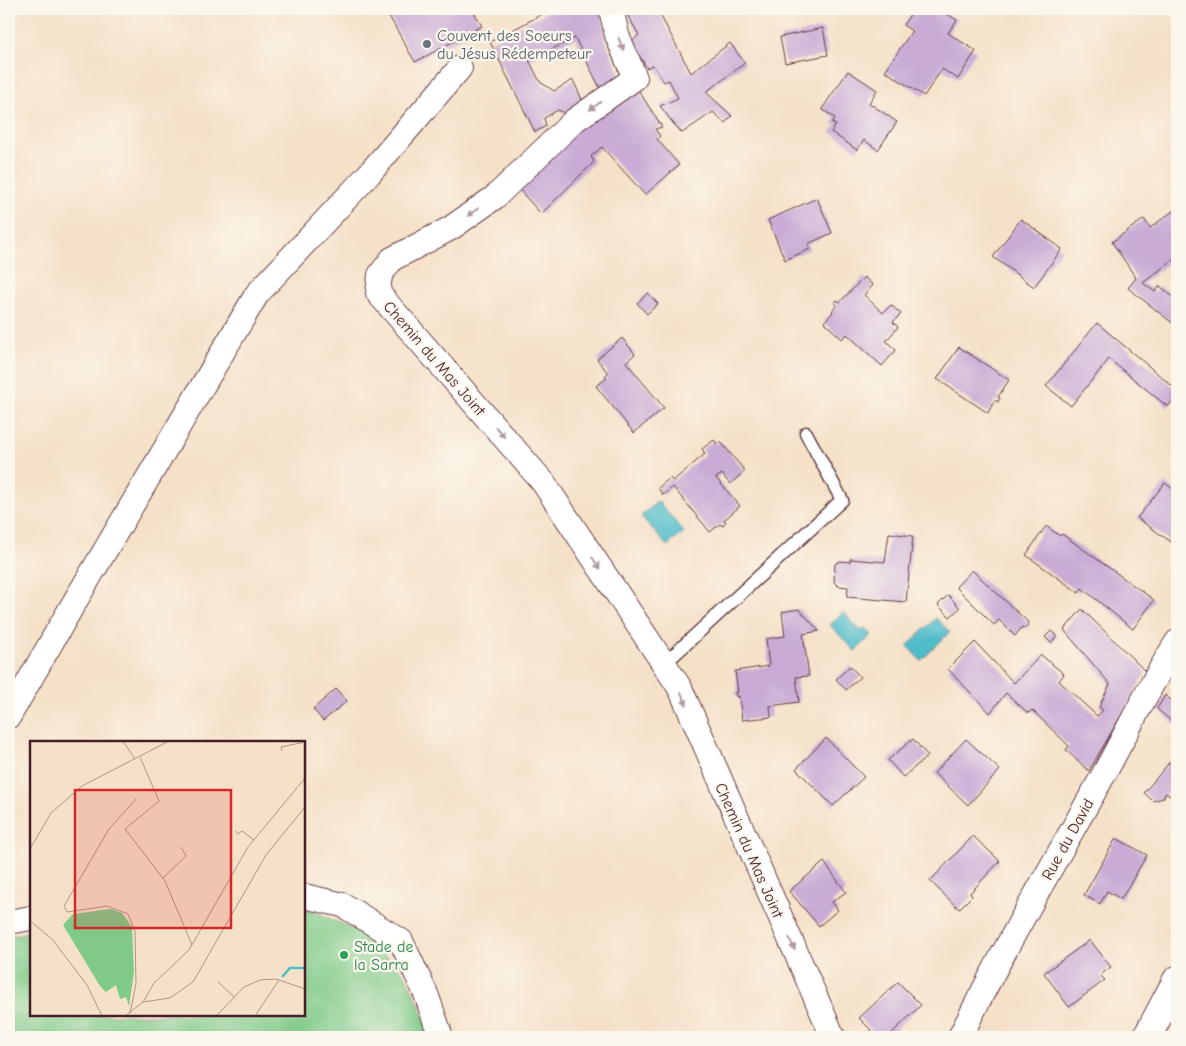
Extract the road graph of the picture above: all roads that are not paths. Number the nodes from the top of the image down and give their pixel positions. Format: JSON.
{"nodes":[{"id":1,"x":611,"y":9,"type":"edge"},
{"id":2,"x":460,"y":68,"type":"dead end"},
{"id":3,"x":806,"y":434,"type":"dead end"},
{"id":4,"x":1177,"y":642,"type":"edge"},
{"id":5,"x":664,"y":664,"type":"junction"},
{"id":6,"x":9,"y":716,"type":"edge"},
{"id":7,"x":305,"y":896,"type":"edge"},
{"id":8,"x":30,"y":918,"type":"edge"},
{"id":9,"x":9,"y":922,"type":"edge"},
{"id":10,"x":1177,"y":980,"type":"edge"},
{"id":11,"x":440,"y":1037,"type":"edge"},
{"id":12,"x":832,"y":1037,"type":"edge"},
{"id":13,"x":960,"y":1037,"type":"edge"},
{"id":14,"x":1147,"y":1037,"type":"edge"}],
"edges":[{"from":1,"to":5,"type":"street","name":"Chemin du Mas Joint","one_way":true},
{"from":2,"to":6,"type":"street"},
{"from":3,"to":5,"type":"lane"},
{"from":4,"to":13,"type":"street","name":"Rue du David"},
{"from":5,"to":12,"type":"street","name":"Chemin du Mas Joint","one_way":true},
{"from":7,"to":11,"type":"street"},
{"from":8,"to":9,"type":"street"},
{"from":10,"to":14,"type":"street"}]}
